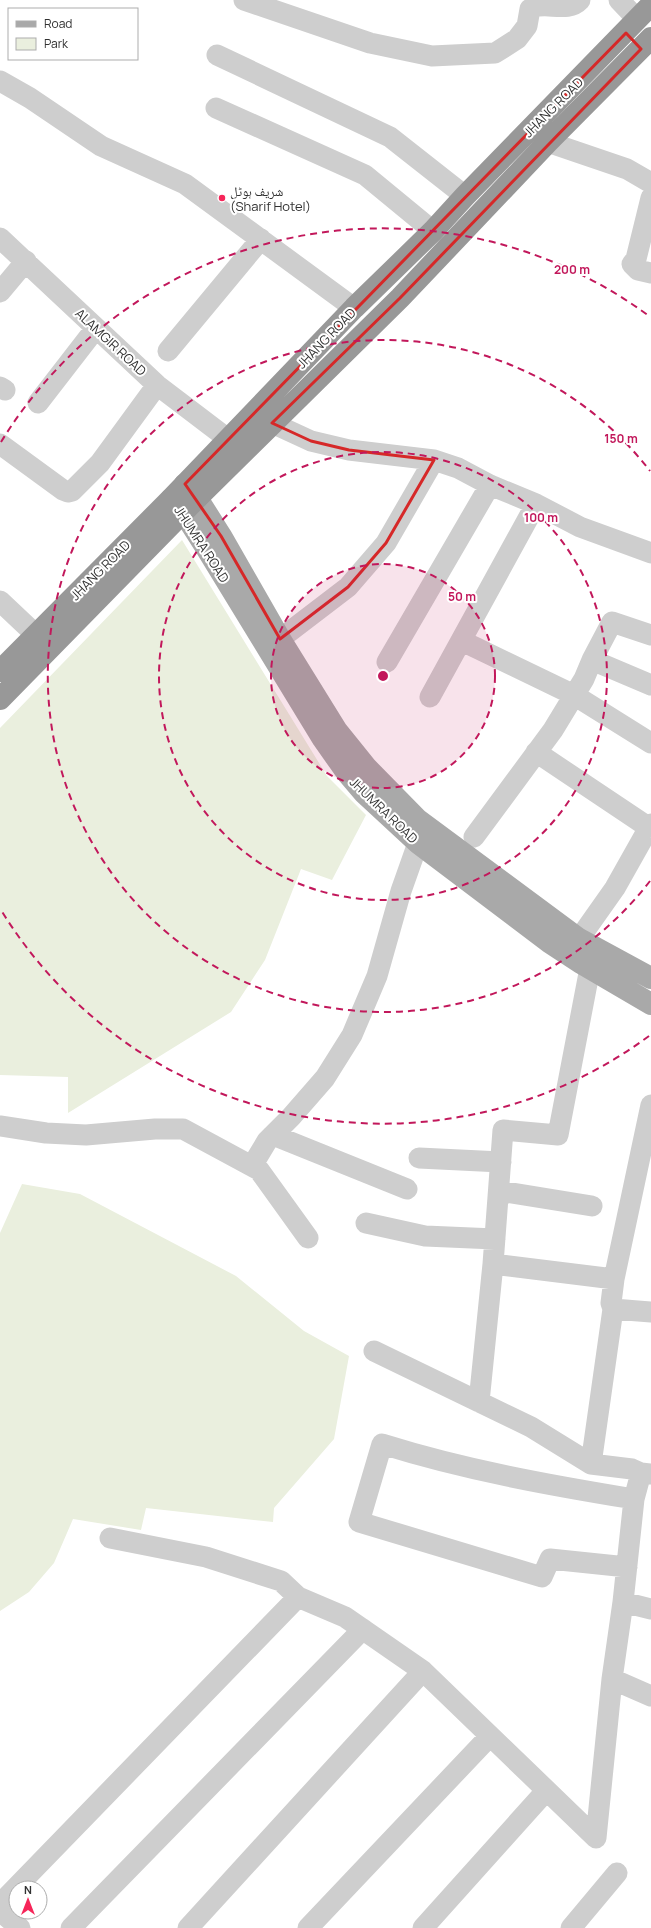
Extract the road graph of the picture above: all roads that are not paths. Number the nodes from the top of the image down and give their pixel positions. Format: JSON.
{"nodes":[{"id":1,"x":244,"y":0,"type":"edge"},
{"id":2,"x":580,"y":0,"type":"edge"},
{"id":3,"x":619,"y":0,"type":"edge"},
{"id":4,"x":638,"y":19,"type":"edge"},
{"id":5,"x":646,"y":44,"type":"edge"},
{"id":6,"x":217,"y":55,"type":"dead end"},
{"id":7,"x":0,"y":81,"type":"edge"},
{"id":8,"x":216,"y":108,"type":"dead end"},
{"id":9,"x":526,"y":134,"type":"junction"},
{"id":10,"x":548,"y":142,"type":"junction"},
{"id":11,"x":651,"y":184,"type":"edge"},
{"id":12,"x":465,"y":196,"type":"junction"},
{"id":13,"x":651,"y":198,"type":"edge"},
{"id":14,"x":433,"y":231,"type":"junction"},
{"id":15,"x":0,"y":238,"type":"edge"},
{"id":16,"x":261,"y":239,"type":"junction"},
{"id":17,"x":26,"y":261,"type":"junction"},
{"id":18,"x":651,"y":273,"type":"edge"},
{"id":19,"x":0,"y":292,"type":"edge"},
{"id":20,"x":354,"y":308,"type":"junction"},
{"id":21,"x":96,"y":328,"type":"junction"},
{"id":22,"x":168,"y":350,"type":"dead end"},
{"id":23,"x":157,"y":385,"type":"junction"},
{"id":24,"x":38,"y":403,"type":"dead end"},
{"id":25,"x":272,"y":423,"type":"junction"},
{"id":26,"x":228,"y":439,"type":"junction"},
{"id":27,"x":0,"y":444,"type":"edge"},
{"id":28,"x":434,"y":460,"type":"junction"},
{"id":29,"x":490,"y":485,"type":"junction"},
{"id":30,"x":184,"y":498,"type":"junction"},
{"id":31,"x":536,"y":504,"type":"junction"},
{"id":32,"x":651,"y":553,"type":"edge"},
{"id":33,"x":0,"y":601,"type":"edge"},
{"id":34,"x":35,"y":634,"type":"junction"},
{"id":35,"x":651,"y":635,"type":"edge"},
{"id":36,"x":280,"y":639,"type":"junction"},
{"id":37,"x":462,"y":641,"type":"junction"},
{"id":38,"x":592,"y":660,"type":"junction"},
{"id":39,"x":387,"y":662,"type":"dead end"},
{"id":40,"x":0,"y":671,"type":"edge"},
{"id":41,"x":651,"y":685,"type":"edge"},
{"id":42,"x":574,"y":695,"type":"junction"},
{"id":43,"x":430,"y":697,"type":"dead end"},
{"id":44,"x":0,"y":699,"type":"edge"},
{"id":45,"x":651,"y":743,"type":"edge"},
{"id":46,"x":536,"y":752,"type":"junction"},
{"id":47,"x":650,"y":825,"type":"edge"},
{"id":48,"x":474,"y":837,"type":"dead end"},
{"id":49,"x":418,"y":843,"type":"junction"},
{"id":50,"x":644,"y":850,"type":"edge"},
{"id":51,"x":579,"y":939,"type":"junction"},
{"id":52,"x":590,"y":968,"type":"junction"},
{"id":53,"x":651,"y":978,"type":"edge"},
{"id":54,"x":651,"y":1004,"type":"edge"},
{"id":55,"x":651,"y":1105,"type":"edge"},
{"id":56,"x":0,"y":1126,"type":"edge"},
{"id":57,"x":272,"y":1135,"type":"junction"},
{"id":58,"x":419,"y":1158,"type":"dead end"},
{"id":59,"x":501,"y":1162,"type":"junction"},
{"id":60,"x":252,"y":1166,"type":"junction"},
{"id":61,"x":407,"y":1189,"type":"dead end"},
{"id":62,"x":499,"y":1192,"type":"junction"},
{"id":63,"x":592,"y":1206,"type":"dead end"},
{"id":64,"x":366,"y":1223,"type":"dead end"},
{"id":65,"x":308,"y":1238,"type":"dead end"},
{"id":66,"x":495,"y":1239,"type":"junction"},
{"id":67,"x":493,"y":1264,"type":"junction"},
{"id":68,"x":614,"y":1279,"type":"junction"},
{"id":69,"x":613,"y":1309,"type":"junction"},
{"id":70,"x":651,"y":1312,"type":"edge"},
{"id":71,"x":374,"y":1351,"type":"dead end"},
{"id":72,"x":479,"y":1402,"type":"junction"},
{"id":73,"x":591,"y":1464,"type":"junction"},
{"id":74,"x":646,"y":1474,"type":"edge"},
{"id":75,"x":634,"y":1499,"type":"junction"},
{"id":76,"x":110,"y":1538,"type":"dead end"},
{"id":77,"x":626,"y":1567,"type":"junction"},
{"id":78,"x":298,"y":1597,"type":"junction"},
{"id":79,"x":623,"y":1602,"type":"junction"},
{"id":80,"x":651,"y":1609,"type":"edge"},
{"id":81,"x":363,"y":1629,"type":"junction"},
{"id":82,"x":423,"y":1671,"type":"junction"},
{"id":83,"x":612,"y":1679,"type":"junction"},
{"id":84,"x":651,"y":1696,"type":"edge"},
{"id":85,"x":490,"y":1736,"type":"junction"},
{"id":86,"x":546,"y":1791,"type":"junction"},
{"id":87,"x":617,"y":1874,"type":"dead end"},
{"id":88,"x":0,"y":1904,"type":"edge"},
{"id":89,"x":0,"y":1912,"type":"edge"},
{"id":90,"x":20,"y":1928,"type":"edge"},
{"id":91,"x":71,"y":1928,"type":"edge"},
{"id":92,"x":188,"y":1928,"type":"edge"},
{"id":93,"x":308,"y":1928,"type":"edge"},
{"id":94,"x":423,"y":1928,"type":"edge"},
{"id":95,"x":570,"y":1928,"type":"edge"}],
"edges":[{"from":1,"to":2,"type":"street"},
{"from":3,"to":4,"type":"street"},
{"from":4,"to":5,"type":"highway"},
{"from":4,"to":9,"type":"highway","name":"JHANG ROAD"},
{"from":5,"to":10,"type":"highway","name":"JHANG ROAD"},
{"from":6,"to":12,"type":"street"},
{"from":7,"to":16,"type":"street"},
{"from":8,"to":14,"type":"street"},
{"from":9,"to":10,"type":"street"},
{"from":9,"to":12,"type":"highway","name":"JHANG ROAD"},
{"from":10,"to":11,"type":"street"},
{"from":10,"to":25,"type":"highway","name":"JHANG ROAD"},
{"from":12,"to":14,"type":"highway","name":"JHANG ROAD"},
{"from":13,"to":18,"type":"street"},
{"from":14,"to":20,"type":"highway","name":"JHANG ROAD"},
{"from":15,"to":17,"type":"street","name":"ALAMGIR ROAD"},
{"from":16,"to":20,"type":"street"},
{"from":16,"to":22,"type":"street"},
{"from":17,"to":19,"type":"street"},
{"from":17,"to":21,"type":"street","name":"ALAMGIR ROAD"},
{"from":20,"to":26,"type":"highway","name":"JHANG ROAD"},
{"from":21,"to":23,"type":"street","name":"ALAMGIR ROAD"},
{"from":21,"to":24,"type":"street"},
{"from":23,"to":26,"type":"street","name":"ALAMGIR ROAD"},
{"from":23,"to":27,"type":"street"},
{"from":25,"to":28,"type":"street"},
{"from":25,"to":30,"type":"highway","name":"JHANG ROAD"},
{"from":26,"to":30,"type":"highway","name":"JHANG ROAD"},
{"from":28,"to":29,"type":"street"},
{"from":28,"to":36,"type":"street"},
{"from":29,"to":31,"type":"street"},
{"from":29,"to":39,"type":"street"},
{"from":30,"to":34,"type":"highway","name":"JHANG ROAD"},
{"from":30,"to":36,"type":"main road","name":"JHUMRA ROAD"},
{"from":30,"to":44,"type":"highway","name":"JHANG ROAD"},
{"from":30,"to":49,"type":"main road","name":"JHUMRA ROAD"},
{"from":31,"to":32,"type":"street"},
{"from":31,"to":37,"type":"street"},
{"from":33,"to":34,"type":"street"},
{"from":34,"to":40,"type":"highway","name":"JHANG ROAD"},
{"from":35,"to":38,"type":"street"},
{"from":36,"to":51,"type":"main road","name":"JHUMRA ROAD"},
{"from":37,"to":42,"type":"street"},
{"from":37,"to":43,"type":"street"},
{"from":38,"to":41,"type":"street"},
{"from":38,"to":42,"type":"street"},
{"from":42,"to":45,"type":"street"},
{"from":42,"to":46,"type":"street"},
{"from":46,"to":47,"type":"street"},
{"from":46,"to":48,"type":"street"},
{"from":47,"to":50,"type":"street"},
{"from":49,"to":52,"type":"main road","name":"JHUMRA ROAD"},
{"from":49,"to":57,"type":"street"},
{"from":50,"to":51,"type":"street"},
{"from":51,"to":53,"type":"main road","name":"JHUMRA ROAD"},
{"from":52,"to":54,"type":"main road","name":"JHUMRA ROAD"},
{"from":52,"to":59,"type":"street"},
{"from":55,"to":68,"type":"street"},
{"from":56,"to":60,"type":"street"},
{"from":57,"to":60,"type":"street"},
{"from":57,"to":61,"type":"street"},
{"from":58,"to":59,"type":"street"},
{"from":59,"to":62,"type":"street"},
{"from":60,"to":65,"type":"street"},
{"from":62,"to":63,"type":"street"},
{"from":62,"to":66,"type":"street"},
{"from":64,"to":66,"type":"street"},
{"from":66,"to":67,"type":"street"},
{"from":67,"to":68,"type":"street"},
{"from":67,"to":72,"type":"street"},
{"from":68,"to":69,"type":"street"},
{"from":69,"to":70,"type":"street"},
{"from":69,"to":73,"type":"street"},
{"from":71,"to":72,"type":"street"},
{"from":72,"to":73,"type":"street"},
{"from":73,"to":74,"type":"street"},
{"from":74,"to":75,"type":"street"},
{"from":75,"to":77,"type":"street"},
{"from":75,"to":77,"type":"street"},
{"from":76,"to":78,"type":"street"},
{"from":77,"to":79,"type":"street"},
{"from":78,"to":81,"type":"street"},
{"from":78,"to":88,"type":"street"},
{"from":79,"to":80,"type":"street"},
{"from":79,"to":83,"type":"street"},
{"from":81,"to":82,"type":"street"},
{"from":81,"to":91,"type":"street"},
{"from":82,"to":85,"type":"street"},
{"from":82,"to":92,"type":"street"},
{"from":83,"to":84,"type":"street"},
{"from":83,"to":86,"type":"street"},
{"from":85,"to":86,"type":"street"},
{"from":85,"to":93,"type":"street"},
{"from":86,"to":94,"type":"street"},
{"from":87,"to":95,"type":"street"},
{"from":89,"to":90,"type":"street"}]}
